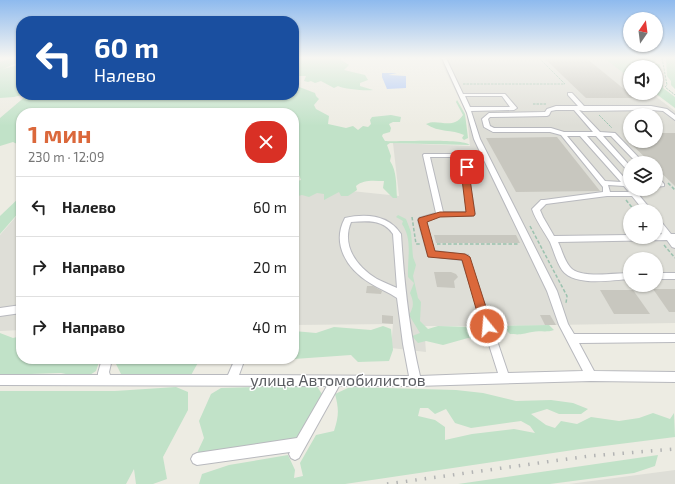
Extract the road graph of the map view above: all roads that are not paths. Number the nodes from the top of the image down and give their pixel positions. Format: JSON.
{"nodes":[{"id":1,"x":455,"y":81,"type":"edge"},
{"id":2,"x":570,"y":94,"type":"dead end"},
{"id":3,"x":462,"y":95,"type":"junction"},
{"id":4,"x":575,"y":108,"type":"junction"},
{"id":5,"x":469,"y":109,"type":"junction"},
{"id":6,"x":583,"y":109,"type":"junction"},
{"id":7,"x":675,"y":118,"type":"edge"},
{"id":8,"x":563,"y":134,"type":"junction"},
{"id":9,"x":582,"y":134,"type":"junction"},
{"id":10,"x":597,"y":134,"type":"junction"},
{"id":11,"x":467,"y":156,"type":"junction"},
{"id":12,"x":486,"y":156,"type":"junction"},
{"id":13,"x":634,"y":156,"type":"edge"},
{"id":14,"x":623,"y":162,"type":"edge"},
{"id":15,"x":623,"y":180,"type":"edge"},
{"id":16,"x":604,"y":183,"type":"junction"},
{"id":17,"x":623,"y":187,"type":"edge"},
{"id":18,"x":623,"y":190,"type":"edge"},
{"id":19,"x":607,"y":194,"type":"junction"},
{"id":20,"x":636,"y":196,"type":"edge"},
{"id":21,"x":643,"y":204,"type":"edge"},
{"id":22,"x":440,"y":214,"type":"junction"},
{"id":23,"x":663,"y":228,"type":"edge"},
{"id":24,"x":672,"y":237,"type":"edge"},
{"id":25,"x":552,"y":239,"type":"junction"},
{"id":26,"x":675,"y":245,"type":"edge"},
{"id":27,"x":623,"y":276,"type":"edge"},
{"id":28,"x":663,"y":276,"type":"edge"},
{"id":29,"x":675,"y":276,"type":"edge"},
{"id":30,"x":400,"y":295,"type":"junction"},
{"id":31,"x":16,"y":310,"type":"edge"},
{"id":32,"x":0,"y":312,"type":"edge"},
{"id":33,"x":675,"y":338,"type":"edge"},
{"id":34,"x":572,"y":339,"type":"junction"},
{"id":35,"x":106,"y":364,"type":"edge"},
{"id":36,"x":238,"y":364,"type":"edge"},
{"id":37,"x":591,"y":376,"type":"junction"},
{"id":38,"x":675,"y":377,"type":"edge"},
{"id":39,"x":505,"y":379,"type":"junction"},
{"id":40,"x":0,"y":380,"type":"edge"},
{"id":41,"x":107,"y":380,"type":"junction"},
{"id":42,"x":232,"y":380,"type":"junction"},
{"id":43,"x":336,"y":380,"type":"junction"},
{"id":44,"x":416,"y":381,"type":"junction"},
{"id":45,"x":197,"y":459,"type":"dead end"}],
"edges":[{"from":1,"to":3,"type":"street"},
{"from":2,"to":6,"type":"street"},
{"from":3,"to":5,"type":"street"},
{"from":3,"to":5,"type":"street"},
{"from":4,"to":6,"type":"street"},
{"from":4,"to":8,"type":"street"},
{"from":4,"to":10,"type":"street"},
{"from":5,"to":12,"type":"street"},
{"from":6,"to":7,"type":"street"},
{"from":8,"to":9,"type":"street"},
{"from":8,"to":16,"type":"street"},
{"from":9,"to":10,"type":"street"},
{"from":9,"to":15,"type":"street"},
{"from":10,"to":13,"type":"street"},
{"from":10,"to":14,"type":"street"},
{"from":11,"to":12,"type":"street"},
{"from":11,"to":22,"type":"street"},
{"from":11,"to":22,"type":"street"},
{"from":12,"to":34,"type":"street"},
{"from":16,"to":17,"type":"street"},
{"from":16,"to":19,"type":"street"},
{"from":18,"to":19,"type":"street"},
{"from":19,"to":25,"type":"street"},
{"from":20,"to":21,"type":"street"},
{"from":22,"to":39,"type":"street"},
{"from":23,"to":24,"type":"street"},
{"from":24,"to":25,"type":"street"},
{"from":24,"to":26,"type":"street"},
{"from":25,"to":27,"type":"street"},
{"from":28,"to":29,"type":"street"},
{"from":30,"to":30,"type":"street"},
{"from":30,"to":44,"type":"street"},
{"from":31,"to":32,"type":"street"},
{"from":33,"to":34,"type":"street"},
{"from":34,"to":37,"type":"street"},
{"from":35,"to":41,"type":"street"},
{"from":36,"to":42,"type":"street"},
{"from":37,"to":38,"type":"street","name":"улица Автомобилистов"},
{"from":37,"to":39,"type":"street","name":"улица Автомобилистов"},
{"from":39,"to":44,"type":"street","name":"улица Автомобилистов"},
{"from":40,"to":41,"type":"street","name":"улица Автомобилистов"},
{"from":41,"to":42,"type":"street","name":"улица Автомобилистов"},
{"from":42,"to":43,"type":"street","name":"улица Автомобилистов"},
{"from":43,"to":44,"type":"street","name":"улица Автомобилистов"},
{"from":43,"to":45,"type":"street"}]}
